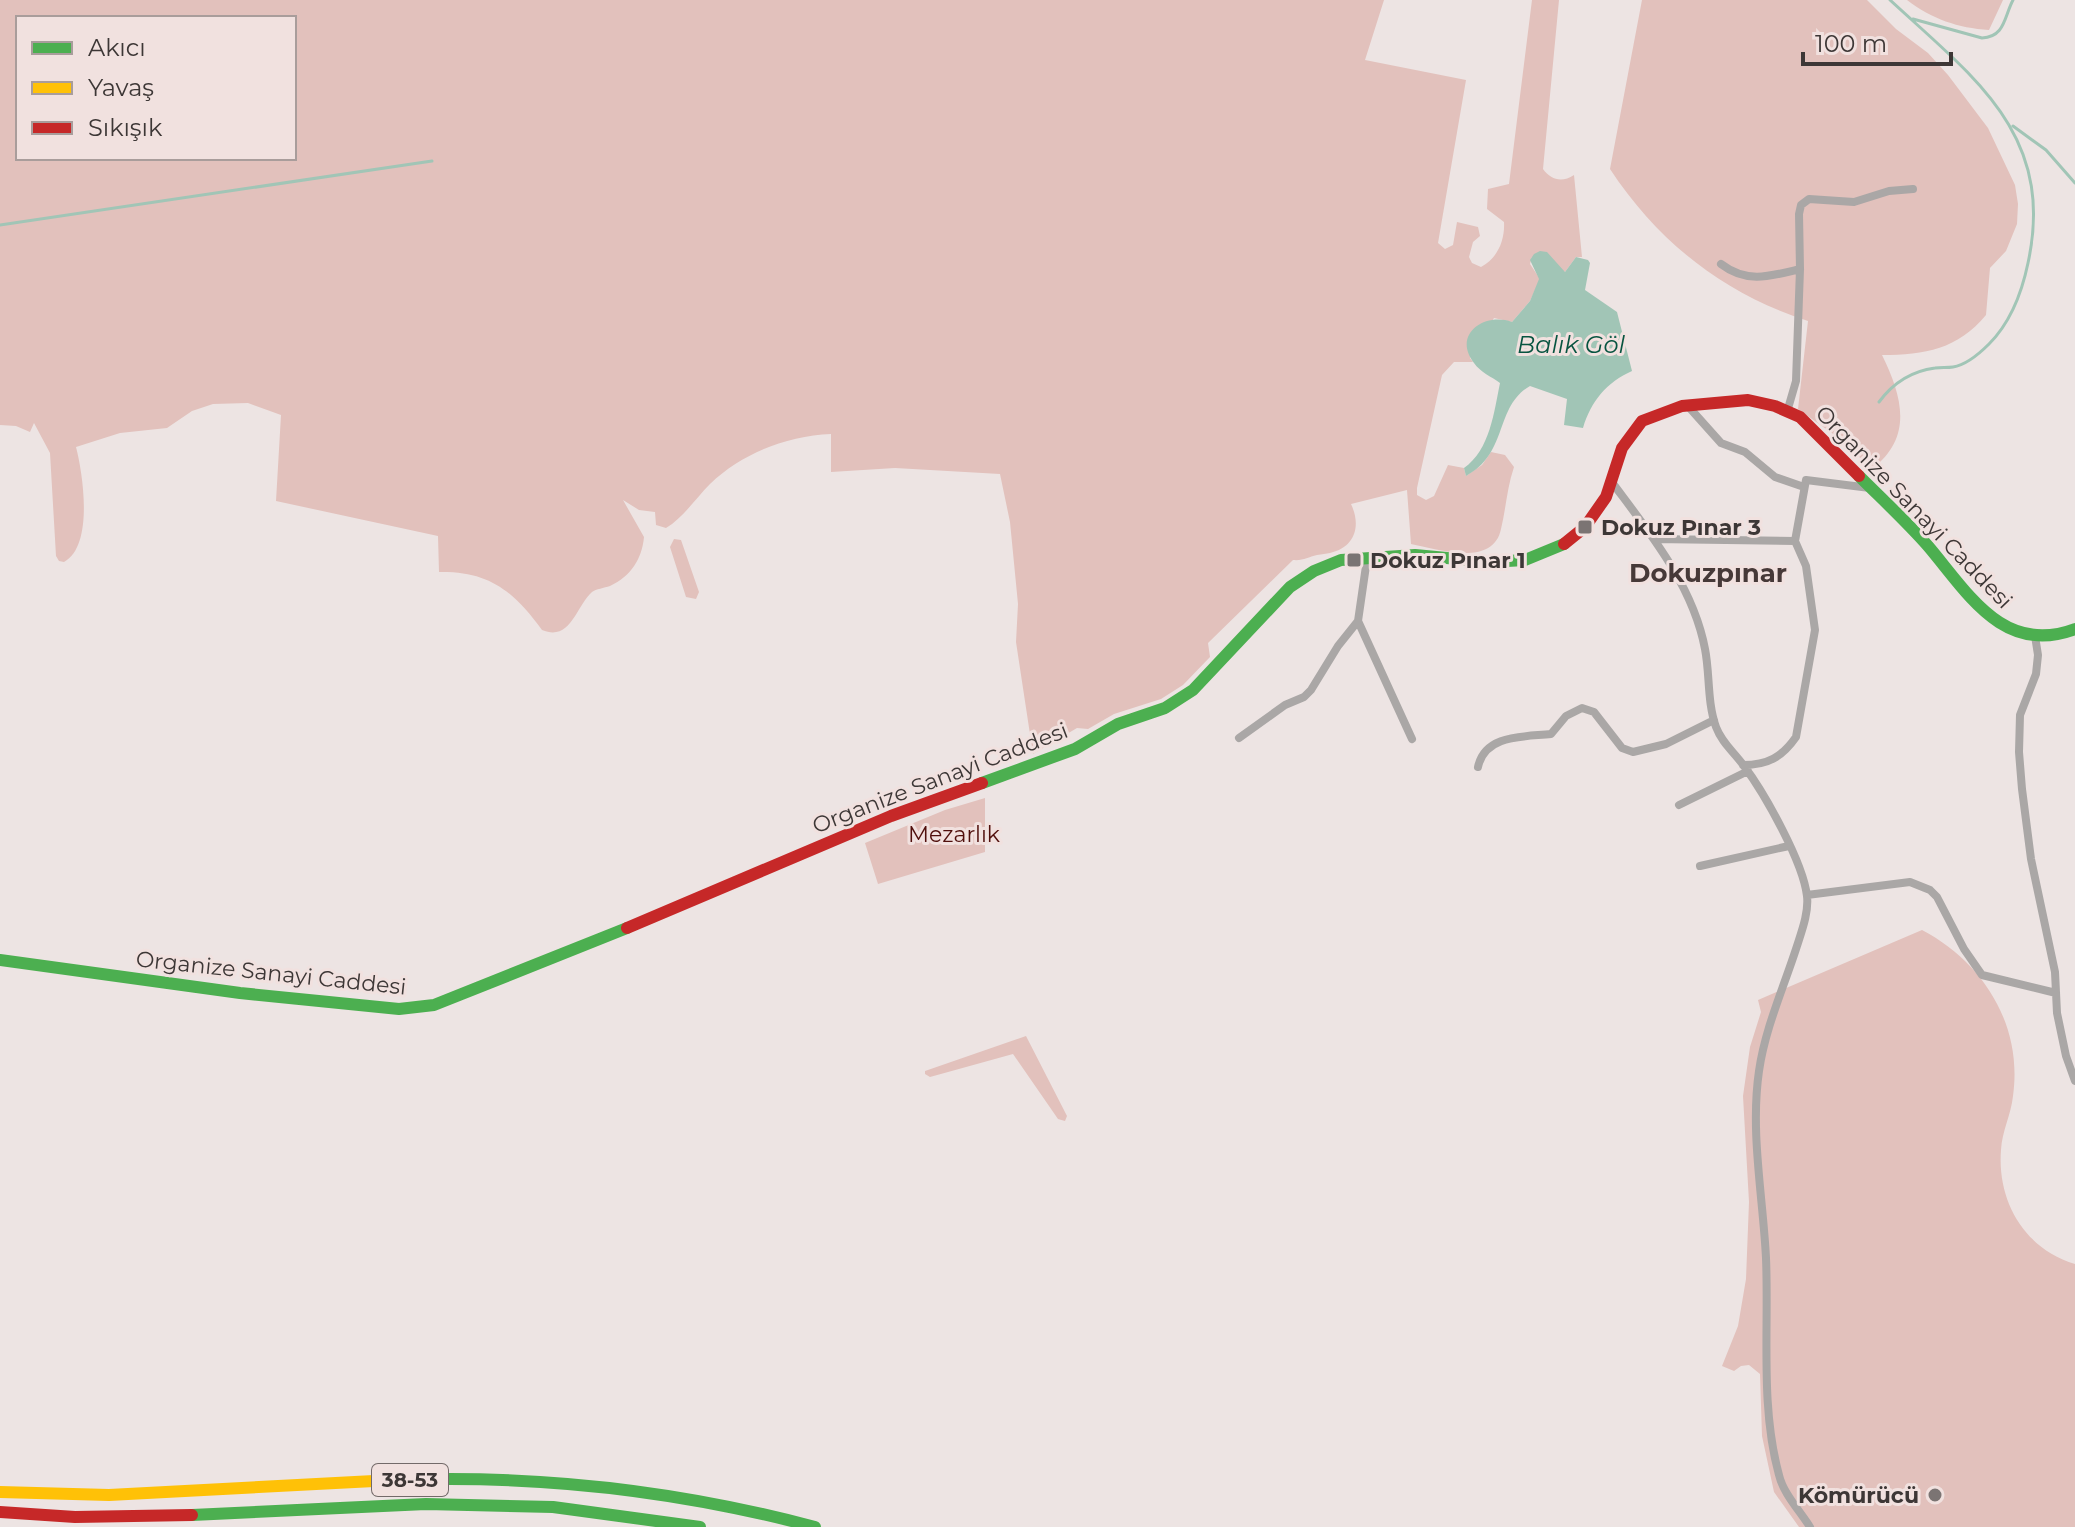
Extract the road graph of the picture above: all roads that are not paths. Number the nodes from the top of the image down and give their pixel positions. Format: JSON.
{"nodes":[{"id":1,"x":1913,"y":189,"type":"dead end"},
{"id":2,"x":1721,"y":264,"type":"dead end"},
{"id":3,"x":1800,"y":269,"type":"junction"},
{"id":4,"x":1687,"y":405,"type":"junction"},
{"id":5,"x":1787,"y":412,"type":"junction"},
{"id":6,"x":1611,"y":481,"type":"junction"},
{"id":7,"x":1804,"y":487,"type":"junction"},
{"id":8,"x":1870,"y":488,"type":"junction"},
{"id":9,"x":1654,"y":539,"type":"junction"},
{"id":10,"x":1795,"y":541,"type":"junction"},
{"id":11,"x":1367,"y":559,"type":"junction"},
{"id":12,"x":1358,"y":621,"type":"junction"},
{"id":13,"x":2075,"y":629,"type":"edge"},
{"id":14,"x":2035,"y":636,"type":"junction"},
{"id":15,"x":1714,"y":720,"type":"junction"},
{"id":16,"x":1239,"y":738,"type":"dead end"},
{"id":17,"x":1412,"y":739,"type":"dead end"},
{"id":18,"x":1478,"y":767,"type":"dead end"},
{"id":19,"x":1746,"y":768,"type":"junction"},
{"id":20,"x":1679,"y":805,"type":"dead end"},
{"id":21,"x":1789,"y":846,"type":"junction"},
{"id":22,"x":1700,"y":866,"type":"dead end"},
{"id":23,"x":1807,"y":895,"type":"junction"},
{"id":24,"x":0,"y":960,"type":"edge"},
{"id":25,"x":2056,"y":993,"type":"junction"},
{"id":26,"x":2075,"y":1081,"type":"edge"},
{"id":27,"x":0,"y":1492,"type":"edge"},
{"id":28,"x":0,"y":1512,"type":"edge"},
{"id":29,"x":700,"y":1527,"type":"edge"},
{"id":30,"x":815,"y":1527,"type":"edge"},
{"id":31,"x":1810,"y":1527,"type":"edge"}],
"edges":[{"from":1,"to":3,"type":"street"},
{"from":2,"to":3,"type":"street"},
{"from":3,"to":5,"type":"street"},
{"from":4,"to":5,"type":"main road","name":"Organize Sanayi Caddesi"},
{"from":4,"to":6,"type":"main road","name":"Organize Sanayi Caddesi"},
{"from":4,"to":7,"type":"street"},
{"from":5,"to":8,"type":"main road","name":"Organize Sanayi Caddesi"},
{"from":6,"to":9,"type":"street"},
{"from":6,"to":11,"type":"main road","name":"Organize Sanayi Caddesi"},
{"from":7,"to":8,"type":"street"},
{"from":7,"to":10,"type":"street"},
{"from":8,"to":14,"type":"main road","name":"Organize Sanayi Caddesi"},
{"from":9,"to":10,"type":"street"},
{"from":9,"to":15,"type":"street"},
{"from":10,"to":19,"type":"street"},
{"from":11,"to":12,"type":"street"},
{"from":11,"to":24,"type":"main road","name":"Organize Sanayi Caddesi"},
{"from":12,"to":16,"type":"street"},
{"from":12,"to":17,"type":"street"},
{"from":13,"to":14,"type":"main road","name":"Organize Sanayi Caddesi"},
{"from":14,"to":25,"type":"street"},
{"from":15,"to":18,"type":"street"},
{"from":15,"to":19,"type":"street"},
{"from":19,"to":20,"type":"street"},
{"from":19,"to":21,"type":"street"},
{"from":21,"to":22,"type":"street"},
{"from":21,"to":23,"type":"street"},
{"from":23,"to":25,"type":"street"},
{"from":23,"to":31,"type":"street"},
{"from":25,"to":26,"type":"street"},
{"from":27,"to":30,"type":"main road","number":"38-53"},
{"from":28,"to":29,"type":"main road","number":"38-53"}]}
